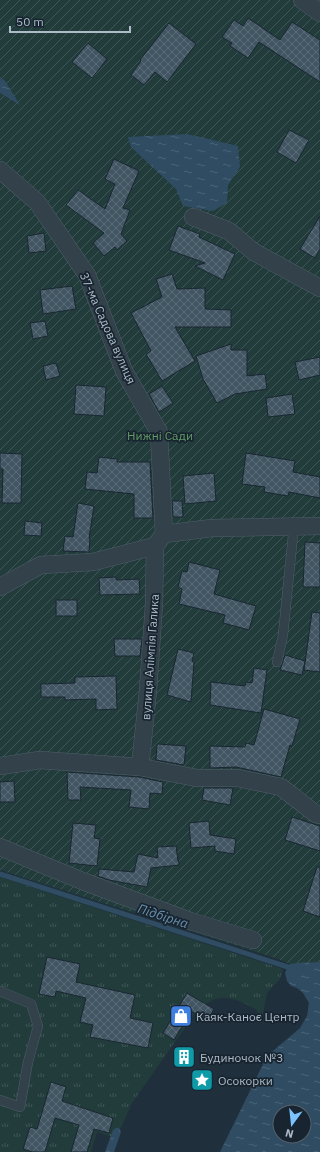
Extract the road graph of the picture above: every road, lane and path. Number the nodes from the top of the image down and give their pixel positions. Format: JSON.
{"nodes":[{"id":1,"x":302,"y":0,"type":"edge"},
{"id":2,"x":320,"y":13,"type":"edge"},
{"id":3,"x":0,"y":170,"type":"edge"},
{"id":4,"x":193,"y":217,"type":"dead end"},
{"id":5,"x":320,"y":288,"type":"edge"},
{"id":6,"x":294,"y":525,"type":"junction"},
{"id":7,"x":320,"y":526,"type":"edge"},
{"id":8,"x":159,"y":540,"type":"junction"},
{"id":9,"x":0,"y":587,"type":"edge"},
{"id":10,"x":277,"y":662,"type":"dead end"},
{"id":11,"x":0,"y":766,"type":"edge"},
{"id":12,"x":140,"y":767,"type":"junction"},
{"id":13,"x":320,"y":815,"type":"edge"},
{"id":14,"x":0,"y":847,"type":"edge"},
{"id":15,"x":253,"y":940,"type":"dead end"},
{"id":16,"x":0,"y":992,"type":"edge"},
{"id":17,"x":0,"y":1100,"type":"edge"}],
"edges":[{"from":1,"to":2,"type":"street"},
{"from":3,"to":8,"type":"street","name":"37-ма Садова вулиця"},
{"from":4,"to":5,"type":"street"},
{"from":6,"to":7,"type":"street"},
{"from":6,"to":8,"type":"street"},
{"from":6,"to":10,"type":"lane"},
{"from":8,"to":9,"type":"street"},
{"from":8,"to":12,"type":"street","name":"вулиця Алімпія Галика"},
{"from":11,"to":12,"type":"street"},
{"from":12,"to":13,"type":"street"},
{"from":14,"to":15,"type":"street"},
{"from":16,"to":17,"type":"lane"}]}
